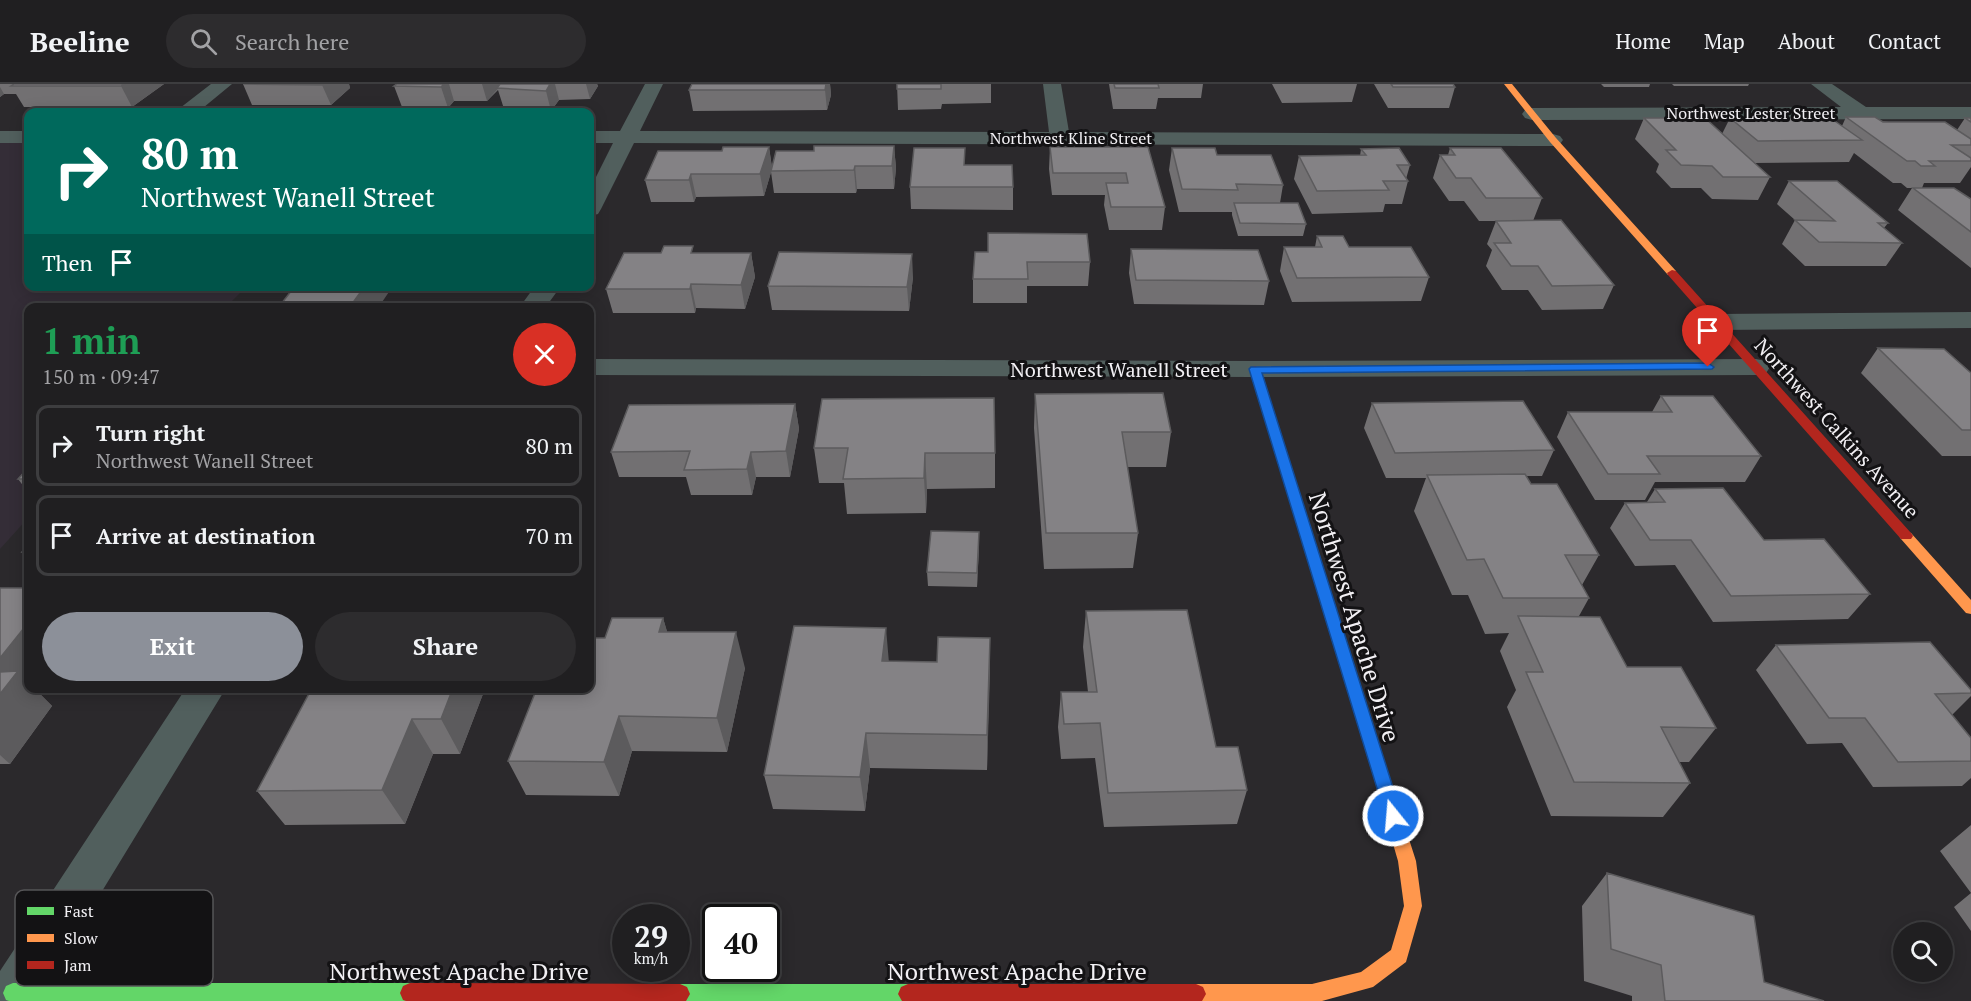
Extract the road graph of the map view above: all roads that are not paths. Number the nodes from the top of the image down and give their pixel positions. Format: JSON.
{"nodes":[{"id":1,"x":223,"y":84,"type":"edge"},
{"id":2,"x":654,"y":84,"type":"edge"},
{"id":3,"x":1052,"y":84,"type":"edge"},
{"id":4,"x":1508,"y":84,"type":"edge"},
{"id":5,"x":1820,"y":84,"type":"edge"},
{"id":6,"x":192,"y":108,"type":"edge"},
{"id":7,"x":1861,"y":113,"type":"junction"},
{"id":8,"x":1971,"y":113,"type":"edge"},
{"id":9,"x":1532,"y":114,"type":"junction"},
{"id":10,"x":0,"y":137,"type":"edge"},
{"id":11,"x":24,"y":137,"type":"edge"},
{"id":12,"x":594,"y":137,"type":"edge"},
{"id":13,"x":627,"y":137,"type":"junction"},
{"id":14,"x":1060,"y":138,"type":"junction"},
{"id":15,"x":1553,"y":140,"type":"junction"},
{"id":16,"x":594,"y":201,"type":"edge"},
{"id":17,"x":545,"y":291,"type":"edge"},
{"id":18,"x":535,"y":303,"type":"edge"},
{"id":19,"x":1971,"y":320,"type":"edge"},
{"id":20,"x":1716,"y":322,"type":"junction"},
{"id":21,"x":594,"y":367,"type":"edge"},
{"id":22,"x":1756,"y":367,"type":"junction"},
{"id":23,"x":1255,"y":369,"type":"junction"},
{"id":24,"x":1971,"y":609,"type":"edge"},
{"id":25,"x":204,"y":693,"type":"edge"},
{"id":26,"x":78,"y":890,"type":"edge"},
{"id":27,"x":10,"y":997,"type":"edge"}],
"edges":[{"from":1,"to":6,"type":"street"},
{"from":2,"to":13,"type":"street"},
{"from":3,"to":14,"type":"street"},
{"from":4,"to":9,"type":"street","name":"Northwest Calkins Avenue"},
{"from":5,"to":7,"type":"street"},
{"from":7,"to":8,"type":"street","name":"Northwest Lester Street"},
{"from":7,"to":9,"type":"street","name":"Northwest Lester Street"},
{"from":9,"to":15,"type":"street","name":"Northwest Calkins Avenue"},
{"from":10,"to":11,"type":"street"},
{"from":12,"to":13,"type":"street","name":"Northwest Kline Street"},
{"from":13,"to":14,"type":"street","name":"Northwest Kline Street"},
{"from":13,"to":16,"type":"street"},
{"from":14,"to":15,"type":"street","name":"Northwest Kline Street"},
{"from":15,"to":20,"type":"street","name":"Northwest Calkins Avenue"},
{"from":17,"to":18,"type":"street"},
{"from":19,"to":20,"type":"street"},
{"from":20,"to":22,"type":"street","name":"Northwest Calkins Avenue"},
{"from":21,"to":23,"type":"street","name":"Northwest Wanell Street"},
{"from":22,"to":23,"type":"street","name":"Northwest Wanell Street"},
{"from":22,"to":24,"type":"street","name":"Northwest Calkins Avenue"},
{"from":23,"to":27,"type":"street","name":"Northwest Apache Drive"},
{"from":25,"to":26,"type":"street"}]}
